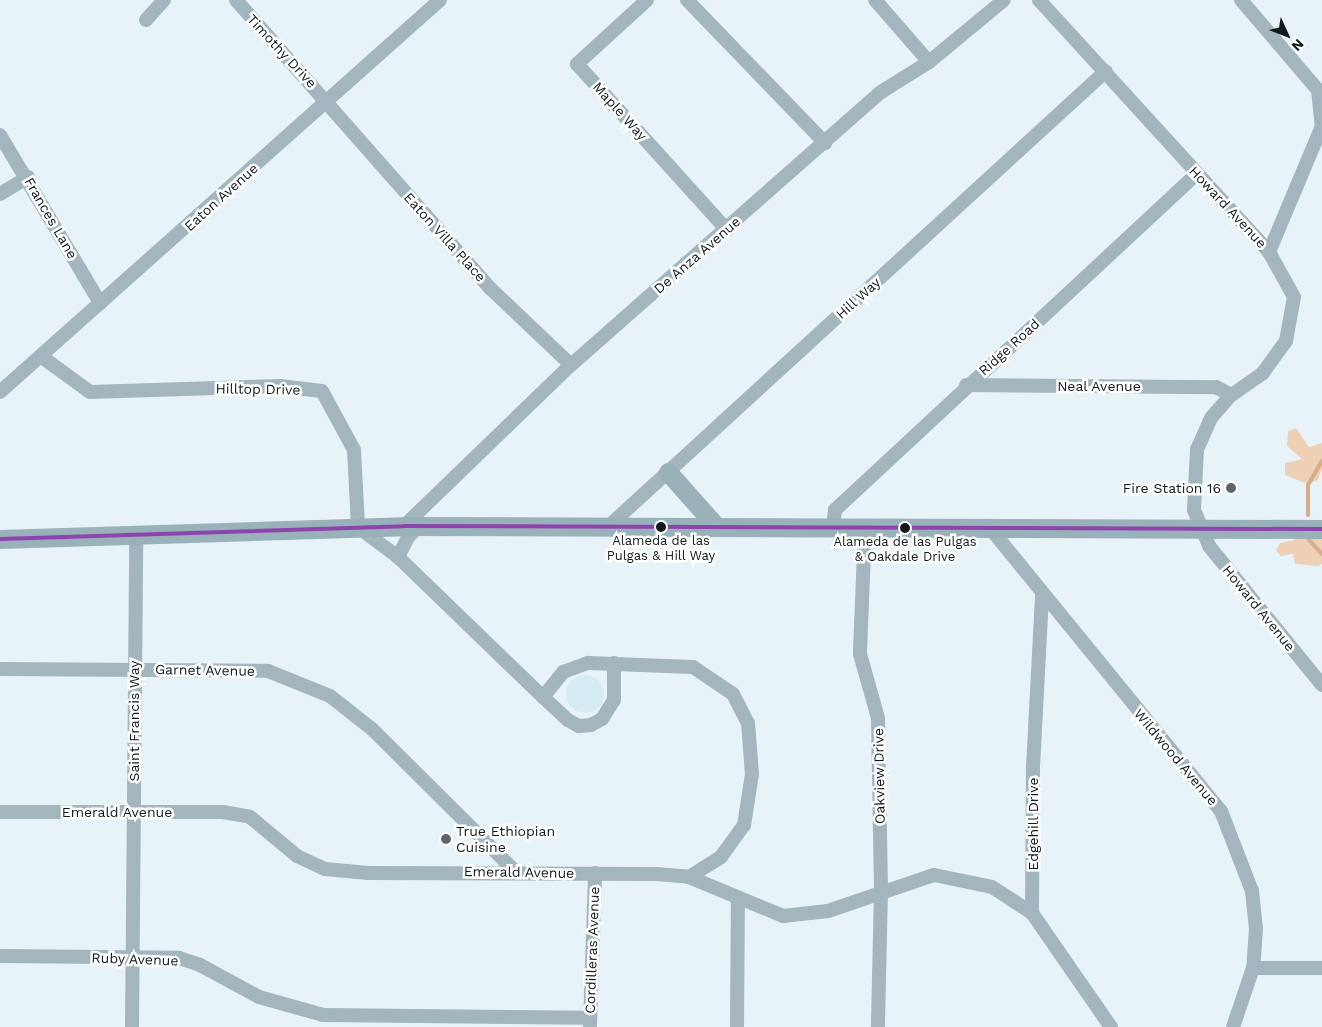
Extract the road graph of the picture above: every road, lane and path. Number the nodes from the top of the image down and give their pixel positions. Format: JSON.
{"nodes":[{"id":1,"x":164,"y":0,"type":"edge"},
{"id":2,"x":236,"y":0,"type":"edge"},
{"id":3,"x":440,"y":0,"type":"edge"},
{"id":4,"x":647,"y":0,"type":"edge"},
{"id":5,"x":687,"y":0,"type":"edge"},
{"id":6,"x":875,"y":0,"type":"edge"},
{"id":7,"x":1004,"y":0,"type":"edge"},
{"id":8,"x":1039,"y":0,"type":"edge"},
{"id":9,"x":1241,"y":0,"type":"edge"},
{"id":10,"x":146,"y":20,"type":"dead end"},
{"id":11,"x":929,"y":62,"type":"junction"},
{"id":12,"x":1106,"y":70,"type":"junction"},
{"id":13,"x":329,"y":101,"type":"junction"},
{"id":14,"x":0,"y":135,"type":"edge"},
{"id":15,"x":825,"y":143,"type":"junction"},
{"id":16,"x":1197,"y":174,"type":"junction"},
{"id":17,"x":28,"y":177,"type":"junction"},
{"id":18,"x":0,"y":194,"type":"edge"},
{"id":19,"x":727,"y":230,"type":"junction"},
{"id":20,"x":1269,"y":252,"type":"junction"},
{"id":21,"x":100,"y":303,"type":"junction"},
{"id":22,"x":42,"y":356,"type":"junction"},
{"id":23,"x":571,"y":365,"type":"junction"},
{"id":24,"x":966,"y":385,"type":"junction"},
{"id":25,"x":0,"y":392,"type":"edge"},
{"id":26,"x":1231,"y":395,"type":"junction"},
{"id":27,"x":668,"y":472,"type":"junction"},
{"id":28,"x":411,"y":526,"type":"junction"},
{"id":29,"x":610,"y":526,"type":"junction"},
{"id":30,"x":716,"y":526,"type":"junction"},
{"id":31,"x":833,"y":526,"type":"junction"},
{"id":32,"x":358,"y":527,"type":"junction"},
{"id":33,"x":865,"y":527,"type":"junction"},
{"id":34,"x":990,"y":528,"type":"junction"},
{"id":35,"x":1200,"y":528,"type":"junction"},
{"id":36,"x":1322,"y":528,"type":"edge"},
{"id":37,"x":136,"y":536,"type":"junction"},
{"id":38,"x":0,"y":539,"type":"edge"},
{"id":39,"x":398,"y":557,"type":"junction"},
{"id":40,"x":1042,"y":596,"type":"junction"},
{"id":41,"x":614,"y":663,"type":"junction"},
{"id":42,"x":0,"y":669,"type":"edge"},
{"id":43,"x":135,"y":669,"type":"junction"},
{"id":44,"x":1322,"y":686,"type":"edge"},
{"id":45,"x":543,"y":697,"type":"junction"},
{"id":46,"x":0,"y":812,"type":"edge"},
{"id":47,"x":134,"y":813,"type":"junction"},
{"id":48,"x":516,"y":872,"type":"junction"},
{"id":49,"x":595,"y":873,"type":"junction"},
{"id":50,"x":689,"y":877,"type":"junction"},
{"id":51,"x":881,"y":890,"type":"junction"},
{"id":52,"x":738,"y":898,"type":"junction"},
{"id":53,"x":1032,"y":913,"type":"junction"},
{"id":54,"x":0,"y":956,"type":"edge"},
{"id":55,"x":132,"y":958,"type":"junction"},
{"id":56,"x":1253,"y":968,"type":"junction"},
{"id":57,"x":1322,"y":968,"type":"edge"},
{"id":58,"x":590,"y":1022,"type":"edge"},
{"id":59,"x":132,"y":1027,"type":"edge"},
{"id":60,"x":736,"y":1027,"type":"edge"},
{"id":61,"x":878,"y":1027,"type":"edge"},
{"id":62,"x":1111,"y":1027,"type":"edge"},
{"id":63,"x":1233,"y":1027,"type":"edge"}],
"edges":[{"from":1,"to":10,"type":"street"},
{"from":2,"to":13,"type":"street","name":"Timothy Drive"},
{"from":3,"to":13,"type":"street","name":"Eaton Avenue"},
{"from":4,"to":19,"type":"street","name":"Maple Way"},
{"from":5,"to":15,"type":"street"},
{"from":6,"to":11,"type":"street"},
{"from":7,"to":11,"type":"street","name":"De Anza Avenue"},
{"from":8,"to":12,"type":"street","name":"Howard Avenue"},
{"from":9,"to":20,"type":"street"},
{"from":11,"to":15,"type":"street","name":"De Anza Avenue"},
{"from":12,"to":16,"type":"street","name":"Howard Avenue"},
{"from":12,"to":27,"type":"street","name":"Hill Way"},
{"from":13,"to":21,"type":"street","name":"Eaton Avenue"},
{"from":13,"to":23,"type":"street","name":"Eaton Villa Place"},
{"from":14,"to":17,"type":"street","name":"Frances Lane"},
{"from":15,"to":19,"type":"street","name":"De Anza Avenue"},
{"from":16,"to":20,"type":"street","name":"Howard Avenue"},
{"from":16,"to":24,"type":"street","name":"Ridge Road"},
{"from":17,"to":18,"type":"street"},
{"from":17,"to":21,"type":"street","name":"Frances Lane"},
{"from":19,"to":23,"type":"street","name":"De Anza Avenue"},
{"from":20,"to":26,"type":"street","name":"Howard Avenue"},
{"from":21,"to":22,"type":"street","name":"Eaton Avenue"},
{"from":22,"to":25,"type":"street","name":"Eaton Avenue"},
{"from":22,"to":32,"type":"street","name":"Hilltop Drive"},
{"from":23,"to":28,"type":"street","name":"De Anza Avenue"},
{"from":24,"to":26,"type":"street","name":"Neal Avenue"},
{"from":24,"to":31,"type":"street","name":"Ridge Road"},
{"from":26,"to":35,"type":"street","name":"Howard Avenue"},
{"from":27,"to":29,"type":"street","name":"Hill Way"},
{"from":27,"to":30,"type":"main road"},
{"from":28,"to":29,"type":"main road"},
{"from":28,"to":32,"type":"main road"},
{"from":28,"to":39,"type":"street"},
{"from":29,"to":30,"type":"main road"},
{"from":30,"to":31,"type":"main road"},
{"from":31,"to":33,"type":"main road"},
{"from":32,"to":37,"type":"main road"},
{"from":32,"to":39,"type":"street"},
{"from":33,"to":34,"type":"main road"},
{"from":33,"to":51,"type":"street","name":"Oakview Drive"},
{"from":34,"to":35,"type":"main road"},
{"from":34,"to":40,"type":"street","name":"Wildwood Avenue"},
{"from":35,"to":36,"type":"main road"},
{"from":35,"to":44,"type":"street","name":"Howard Avenue"},
{"from":37,"to":38,"type":"main road"},
{"from":37,"to":43,"type":"street","name":"Saint Francis Way"},
{"from":39,"to":45,"type":"street"},
{"from":40,"to":53,"type":"street","name":"Edgehill Drive"},
{"from":40,"to":56,"type":"street","name":"Wildwood Avenue"},
{"from":41,"to":45,"type":"street"},
{"from":41,"to":45,"type":"street"},
{"from":41,"to":50,"type":"street"},
{"from":42,"to":43,"type":"street","name":"Garnet Avenue"},
{"from":43,"to":47,"type":"street","name":"Saint Francis Way"},
{"from":43,"to":48,"type":"street","name":"Garnet Avenue"},
{"from":46,"to":47,"type":"street","name":"Emerald Avenue"},
{"from":47,"to":48,"type":"street","name":"Emerald Avenue"},
{"from":47,"to":55,"type":"street","name":"Saint Francis Way"},
{"from":48,"to":49,"type":"street","name":"Emerald Avenue"},
{"from":49,"to":50,"type":"street","name":"Emerald Avenue"},
{"from":49,"to":58,"type":"street","name":"Cordilleras Avenue"},
{"from":50,"to":52,"type":"street","name":"Emerald Avenue"},
{"from":51,"to":52,"type":"street","name":"Emerald Avenue"},
{"from":51,"to":53,"type":"street","name":"Emerald Avenue"},
{"from":51,"to":61,"type":"street","name":"Oakview Drive"},
{"from":52,"to":60,"type":"street"},
{"from":53,"to":62,"type":"street"},
{"from":54,"to":55,"type":"street","name":"Ruby Avenue"},
{"from":55,"to":58,"type":"street","name":"Ruby Avenue"},
{"from":55,"to":59,"type":"street","name":"Saint Francis Way"},
{"from":56,"to":57,"type":"street"},
{"from":56,"to":63,"type":"street","name":"Wildwood Avenue"}]}
